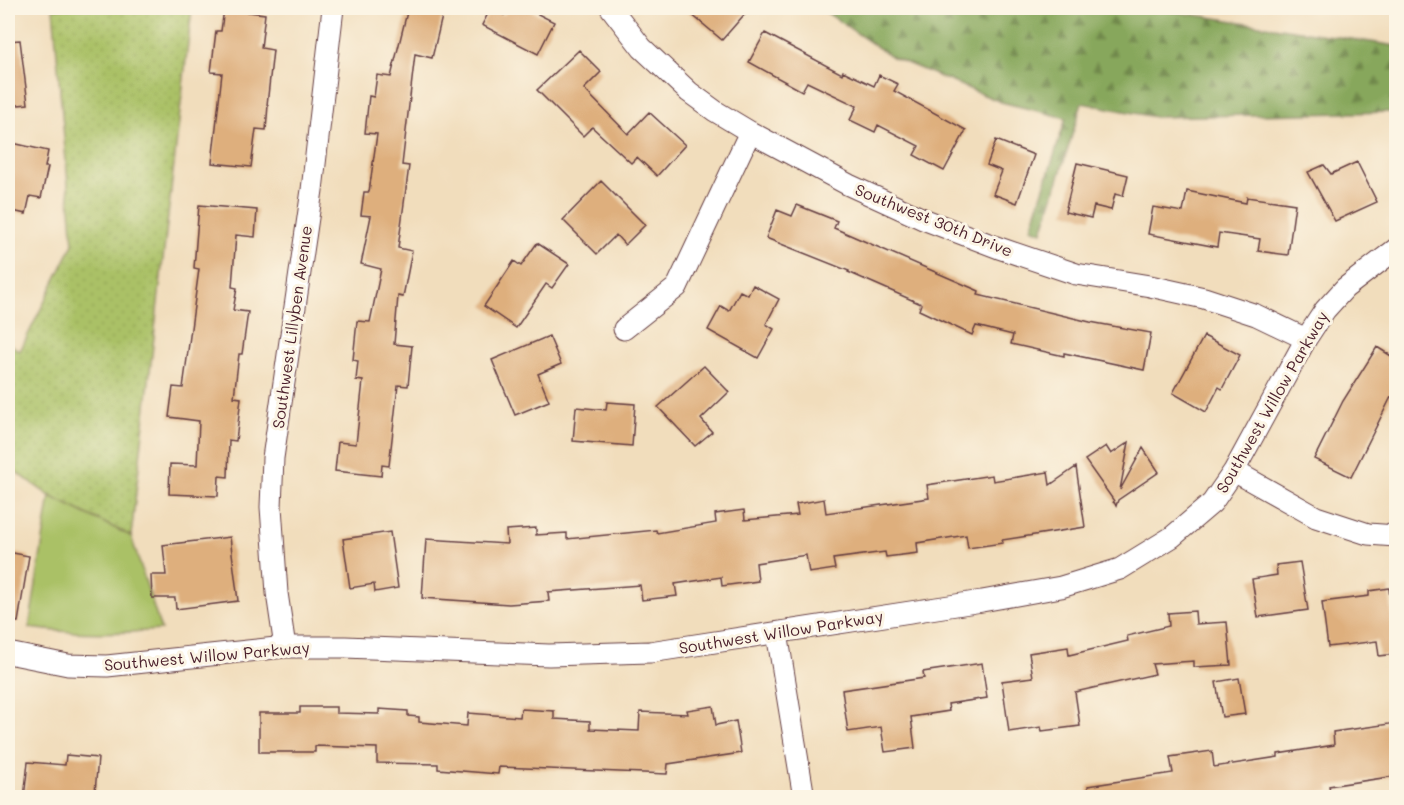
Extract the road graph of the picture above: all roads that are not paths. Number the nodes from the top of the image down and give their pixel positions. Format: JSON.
{"nodes":[{"id":1,"x":333,"y":8,"type":"edge"},
{"id":2,"x":611,"y":8,"type":"edge"},
{"id":3,"x":750,"y":132,"type":"junction"},
{"id":4,"x":1396,"y":249,"type":"edge"},
{"id":5,"x":624,"y":329,"type":"dead end"},
{"id":6,"x":1306,"y":339,"type":"junction"},
{"id":7,"x":1234,"y":471,"type":"junction"},
{"id":8,"x":1396,"y":536,"type":"edge"},
{"id":9,"x":777,"y":633,"type":"junction"},
{"id":10,"x":285,"y":647,"type":"junction"},
{"id":11,"x":8,"y":653,"type":"edge"},
{"id":12,"x":804,"y":798,"type":"edge"}],
"edges":[{"from":1,"to":10,"type":"street","name":"Southwest Lillyben Avenue"},
{"from":2,"to":3,"type":"street","name":"Southwest 30th Drive"},
{"from":3,"to":5,"type":"street"},
{"from":3,"to":6,"type":"street","name":"Southwest 30th Drive"},
{"from":4,"to":6,"type":"street","name":"Southwest Willow Parkway"},
{"from":6,"to":7,"type":"street","name":"Southwest Willow Parkway"},
{"from":7,"to":8,"type":"street"},
{"from":7,"to":9,"type":"street","name":"Southwest Willow Parkway"},
{"from":9,"to":10,"type":"street","name":"Southwest Willow Parkway"},
{"from":9,"to":12,"type":"street"},
{"from":10,"to":11,"type":"street","name":"Southwest Willow Parkway"}]}
